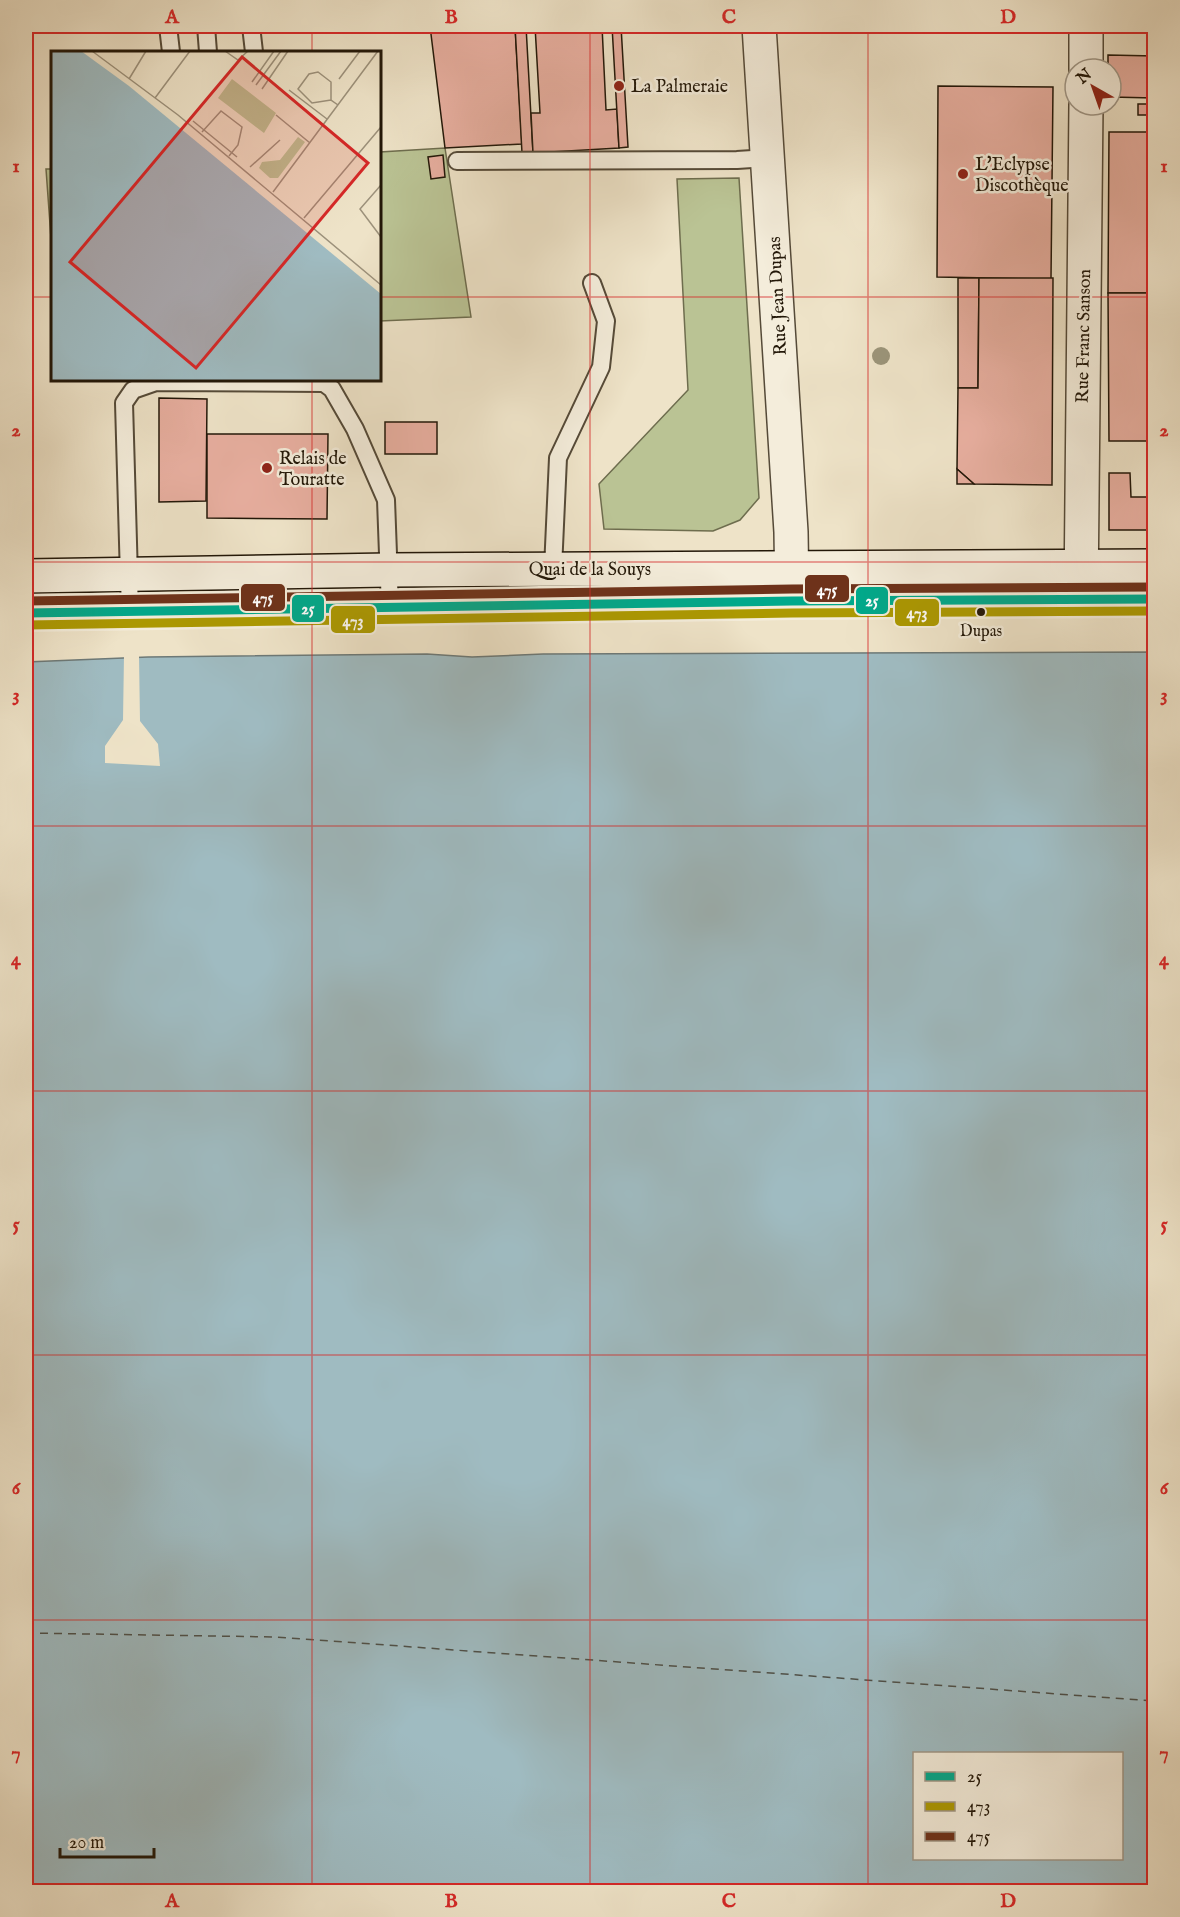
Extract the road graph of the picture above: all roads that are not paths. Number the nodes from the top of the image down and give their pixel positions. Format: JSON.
{"nodes":[{"id":1,"x":168,"y":26,"type":"edge"},
{"id":2,"x":206,"y":26,"type":"edge"},
{"id":3,"x":251,"y":26,"type":"edge"},
{"id":4,"x":759,"y":26,"type":"edge"},
{"id":5,"x":1086,"y":26,"type":"edge"},
{"id":6,"x":171,"y":51,"type":"edge"},
{"id":7,"x":208,"y":51,"type":"edge"},
{"id":8,"x":254,"y":51,"type":"edge"},
{"id":9,"x":1086,"y":57,"type":"edge"},
{"id":10,"x":1086,"y":117,"type":"edge"},
{"id":11,"x":769,"y":158,"type":"junction"},
{"id":12,"x":457,"y":161,"type":"dead end"},
{"id":13,"x":592,"y":283,"type":"dead end"},
{"id":14,"x":1081,"y":566,"type":"junction"},
{"id":15,"x":1155,"y":566,"type":"edge"},
{"id":16,"x":791,"y":567,"type":"junction"},
{"id":17,"x":553,"y":569,"type":"junction"},
{"id":18,"x":389,"y":570,"type":"junction"},
{"id":19,"x":129,"y":573,"type":"junction"},
{"id":20,"x":26,"y":576,"type":"edge"},
{"id":21,"x":1155,"y":599,"type":"edge"},
{"id":22,"x":1081,"y":600,"type":"junction"},
{"id":23,"x":792,"y":601,"type":"junction"},
{"id":24,"x":390,"y":608,"type":"junction"},
{"id":25,"x":130,"y":612,"type":"junction"},
{"id":26,"x":26,"y":613,"type":"edge"}],
"edges":[{"from":1,"to":6,"type":"lane"},
{"from":2,"to":7,"type":"lane"},
{"from":3,"to":8,"type":"lane"},
{"from":4,"to":11,"type":"main road","name":"Rue Jean Dupas"},
{"from":5,"to":9,"type":"main road"},
{"from":10,"to":14,"type":"main road","name":"Rue Franc Sanson"},
{"from":11,"to":12,"type":"lane"},
{"from":11,"to":16,"type":"main road","name":"Rue Jean Dupas"},
{"from":13,"to":17,"type":"lane"},
{"from":14,"to":15,"type":"main road","name":"Quai de la Souys"},
{"from":14,"to":16,"type":"main road","name":"Quai de la Souys"},
{"from":14,"to":22,"type":"main road","name":"Rue Franc Sanson"},
{"from":16,"to":17,"type":"main road","name":"Quai de la Souys"},
{"from":16,"to":23,"type":"main road","name":"Rue Jean Dupas"},
{"from":17,"to":18,"type":"main road","name":"Quai de la Souys"},
{"from":18,"to":19,"type":"main road","name":"Quai de la Souys"},
{"from":18,"to":19,"type":"lane"},
{"from":18,"to":24,"type":"lane"},
{"from":19,"to":20,"type":"main road","name":"Quai de la Souys"},
{"from":19,"to":25,"type":"lane"},
{"from":21,"to":22,"type":"main road","name":"Quai de la Souys"},
{"from":22,"to":23,"type":"main road","name":"Quai de la Souys"},
{"from":23,"to":24,"type":"main road","name":"Quai de la Souys"},
{"from":24,"to":25,"type":"main road","name":"Quai de la Souys"},
{"from":25,"to":26,"type":"main road","name":"Quai de la Souys"}]}
